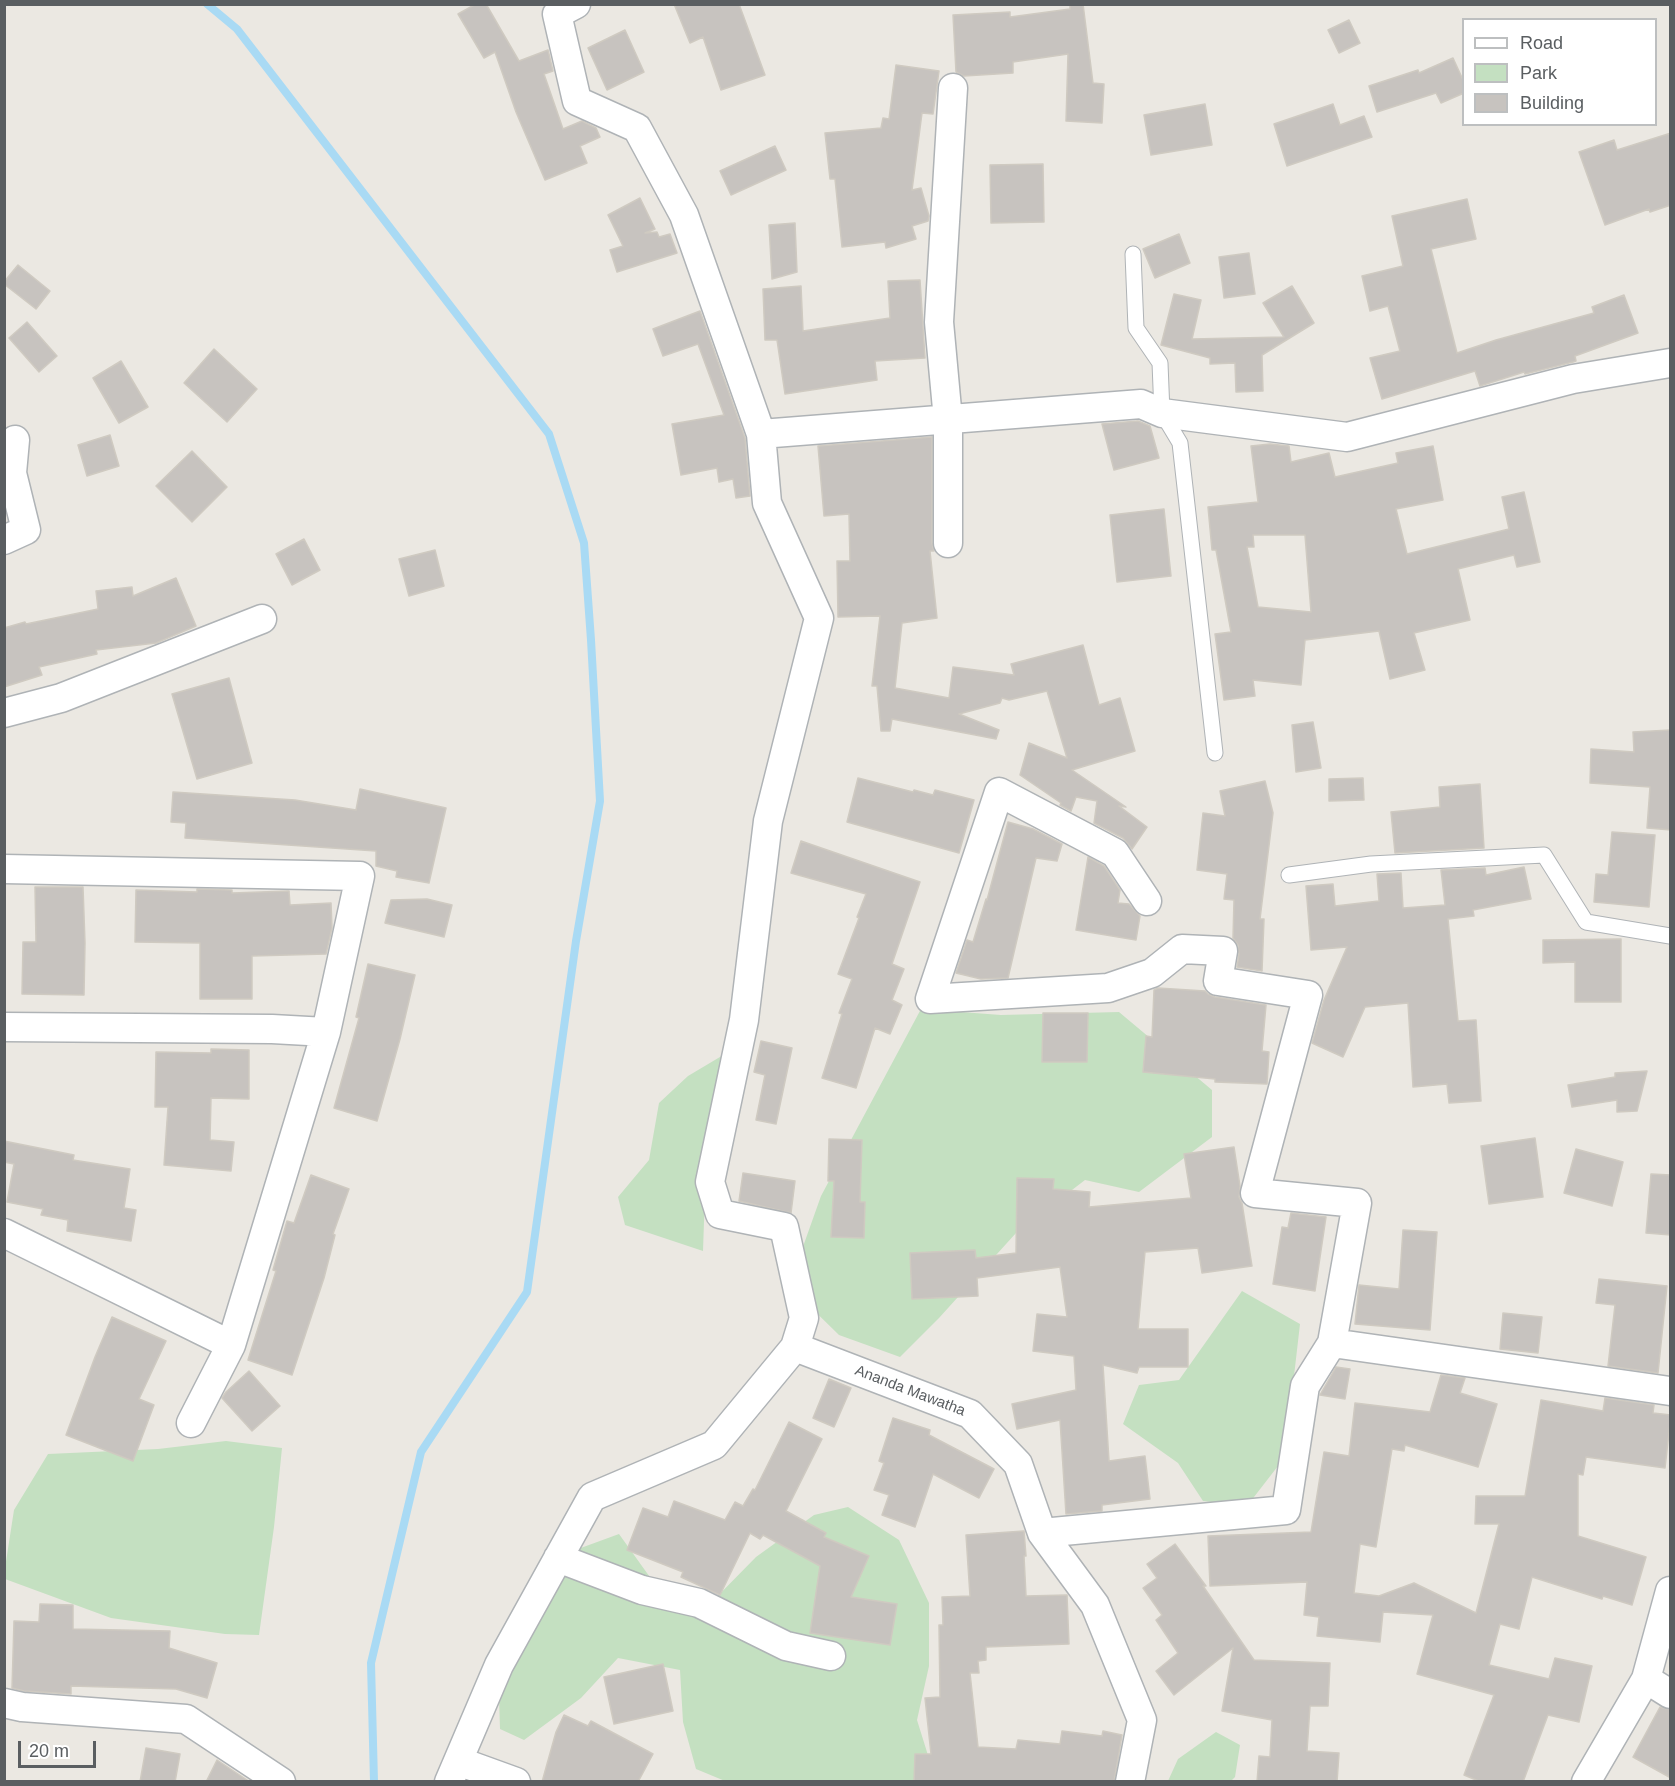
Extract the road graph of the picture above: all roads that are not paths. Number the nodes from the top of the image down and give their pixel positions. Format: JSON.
{"nodes":[{"id":1,"x":561,"y":8,"type":"edge"},
{"id":2,"x":953,"y":88,"type":"dead end"},
{"id":3,"x":1133,"y":254,"type":"dead end"},
{"id":4,"x":1671,"y":363,"type":"edge"},
{"id":5,"x":1161,"y":413,"type":"junction"},
{"id":6,"x":948,"y":420,"type":"junction"},
{"id":7,"x":761,"y":434,"type":"junction"},
{"id":8,"x":15,"y":440,"type":"dead end"},
{"id":9,"x":4,"y":540,"type":"edge"},
{"id":10,"x":948,"y":543,"type":"dead end"},
{"id":11,"x":262,"y":619,"type":"dead end"},
{"id":12,"x":4,"y":712,"type":"edge"},
{"id":13,"x":1215,"y":753,"type":"dead end"},
{"id":14,"x":4,"y":869,"type":"edge"},
{"id":15,"x":1290,"y":875,"type":"dead end"},
{"id":16,"x":1147,"y":901,"type":"dead end"},
{"id":17,"x":1671,"y":936,"type":"edge"},
{"id":18,"x":4,"y":1027,"type":"edge"},
{"id":19,"x":326,"y":1032,"type":"junction"},
{"id":20,"x":4,"y":1233,"type":"edge"},
{"id":21,"x":1332,"y":1342,"type":"junction"},
{"id":22,"x":231,"y":1346,"type":"junction"},
{"id":23,"x":795,"y":1347,"type":"junction"},
{"id":24,"x":1671,"y":1390,"type":"edge"},
{"id":25,"x":191,"y":1424,"type":"dead end"},
{"id":26,"x":1042,"y":1533,"type":"junction"},
{"id":27,"x":558,"y":1558,"type":"junction"},
{"id":28,"x":1671,"y":1591,"type":"edge"},
{"id":29,"x":831,"y":1656,"type":"dead end"},
{"id":30,"x":1646,"y":1679,"type":"junction"},
{"id":31,"x":1671,"y":1694,"type":"edge"},
{"id":32,"x":4,"y":1703,"type":"edge"},
{"id":33,"x":453,"y":1771,"type":"edge"},
{"id":34,"x":281,"y":1782,"type":"edge"},
{"id":35,"x":516,"y":1782,"type":"edge"},
{"id":36,"x":1130,"y":1782,"type":"edge"},
{"id":37,"x":1587,"y":1782,"type":"edge"}],
"edges":[{"from":1,"to":7,"type":"street"},
{"from":2,"to":6,"type":"street"},
{"from":3,"to":5,"type":"lane"},
{"from":4,"to":5,"type":"street"},
{"from":5,"to":6,"type":"street"},
{"from":5,"to":13,"type":"lane"},
{"from":6,"to":7,"type":"street"},
{"from":6,"to":10,"type":"street"},
{"from":7,"to":23,"type":"street"},
{"from":8,"to":9,"type":"street"},
{"from":11,"to":12,"type":"street"},
{"from":14,"to":19,"type":"street"},
{"from":15,"to":17,"type":"lane"},
{"from":16,"to":21,"type":"street"},
{"from":18,"to":19,"type":"street"},
{"from":19,"to":22,"type":"street"},
{"from":20,"to":22,"type":"street"},
{"from":21,"to":24,"type":"street"},
{"from":21,"to":26,"type":"street"},
{"from":22,"to":25,"type":"street"},
{"from":23,"to":26,"type":"street","name":"Ananda Mawatha"},
{"from":23,"to":27,"type":"street"},
{"from":26,"to":36,"type":"street","name":"Ananda Mawatha"},
{"from":27,"to":29,"type":"street"},
{"from":27,"to":33,"type":"street"},
{"from":28,"to":30,"type":"street"},
{"from":30,"to":31,"type":"street"},
{"from":30,"to":37,"type":"street"},
{"from":32,"to":34,"type":"street"},
{"from":33,"to":35,"type":"street"}]}
